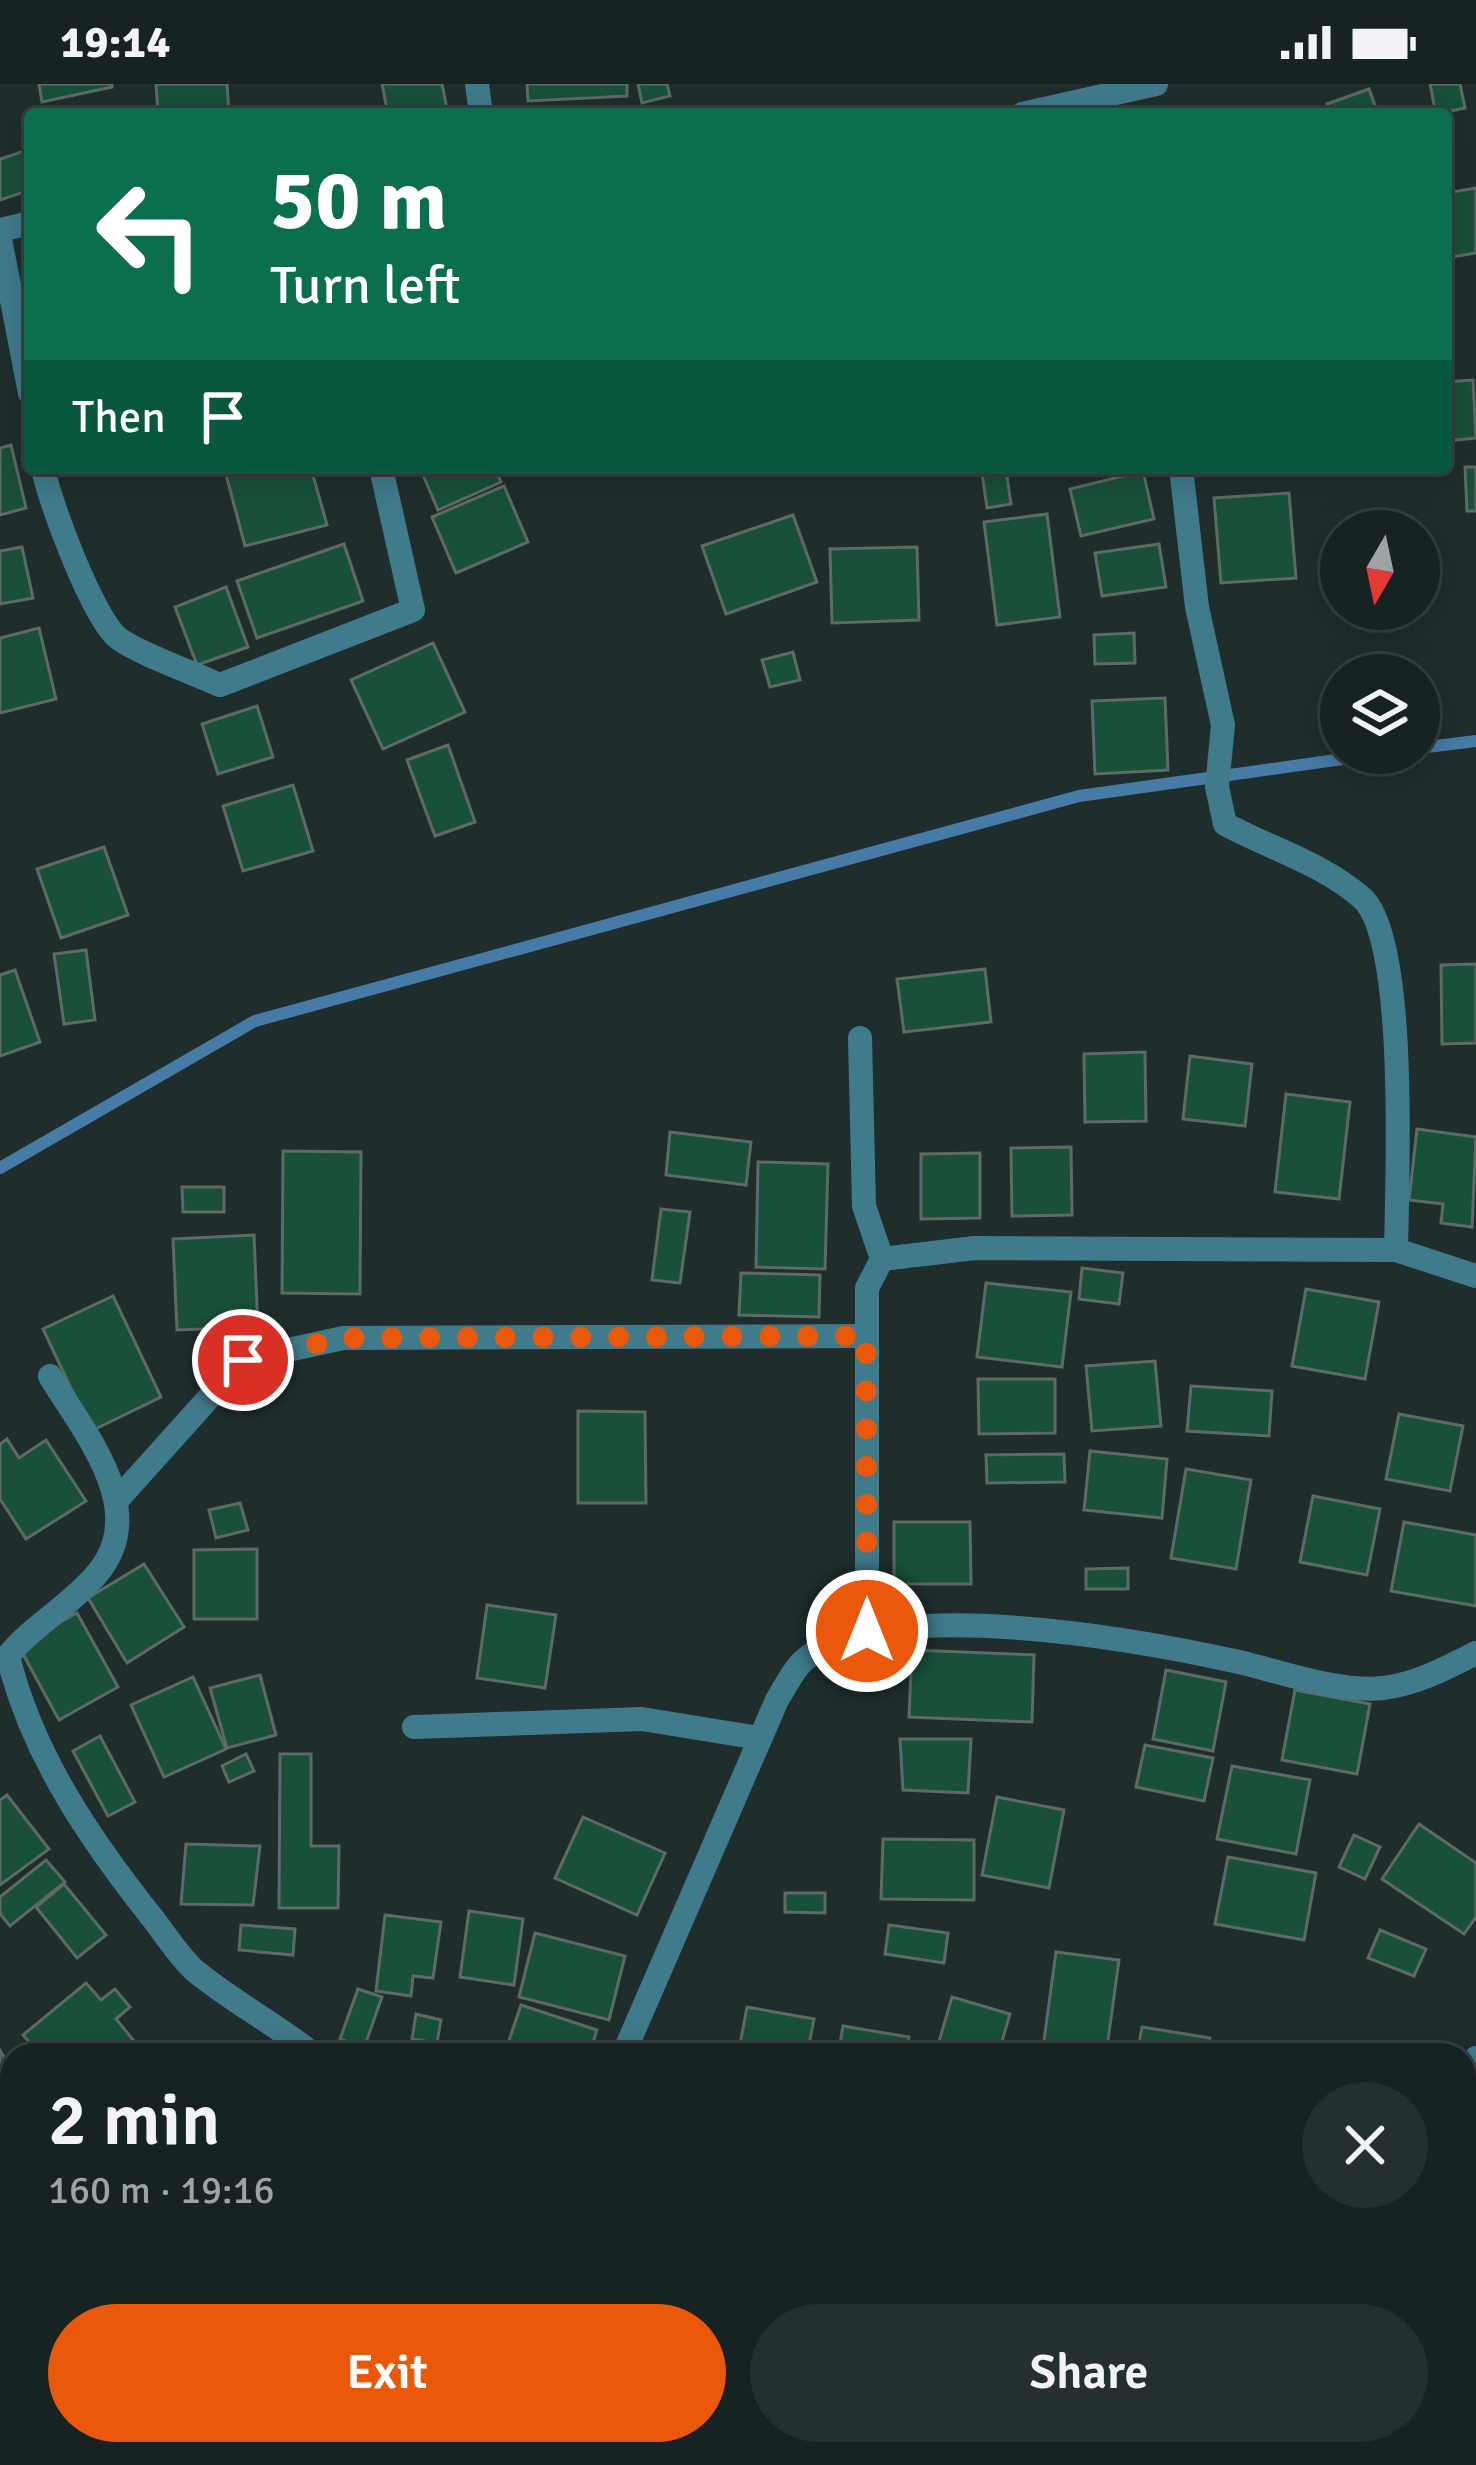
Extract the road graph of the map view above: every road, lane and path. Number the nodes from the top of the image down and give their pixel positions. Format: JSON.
{"nodes":[{"id":1,"x":1142,"y":86,"type":"edge"},
{"id":2,"x":1048,"y":108,"type":"edge"},
{"id":3,"x":0,"y":234,"type":"edge"},
{"id":4,"x":24,"y":361,"type":"edge"},
{"id":5,"x":44,"y":474,"type":"edge"},
{"id":6,"x":382,"y":474,"type":"edge"},
{"id":7,"x":1182,"y":474,"type":"edge"},
{"id":8,"x":860,"y":1038,"type":"dead end"},
{"id":9,"x":1396,"y":1250,"type":"junction"},
{"id":10,"x":882,"y":1259,"type":"junction"},
{"id":11,"x":1476,"y":1276,"type":"edge"},
{"id":12,"x":866,"y":1336,"type":"junction"},
{"id":13,"x":50,"y":1376,"type":"dead end"},
{"id":14,"x":118,"y":1498,"type":"junction"},
{"id":15,"x":867,"y":1631,"type":"junction"},
{"id":16,"x":1476,"y":1653,"type":"edge"},
{"id":17,"x":414,"y":1727,"type":"dead end"},
{"id":18,"x":759,"y":1738,"type":"junction"},
{"id":19,"x":300,"y":2043,"type":"edge"},
{"id":20,"x":628,"y":2043,"type":"edge"}],
"edges":[{"from":1,"to":2,"type":"street"},
{"from":3,"to":4,"type":"street"},
{"from":5,"to":6,"type":"street"},
{"from":7,"to":9,"type":"street"},
{"from":8,"to":10,"type":"street"},
{"from":9,"to":10,"type":"street"},
{"from":9,"to":11,"type":"street"},
{"from":10,"to":12,"type":"street"},
{"from":12,"to":14,"type":"street"},
{"from":12,"to":15,"type":"street"},
{"from":13,"to":14,"type":"street"},
{"from":14,"to":19,"type":"street"},
{"from":15,"to":16,"type":"street"},
{"from":15,"to":18,"type":"street"},
{"from":17,"to":18,"type":"street"},
{"from":18,"to":20,"type":"street"}]}
